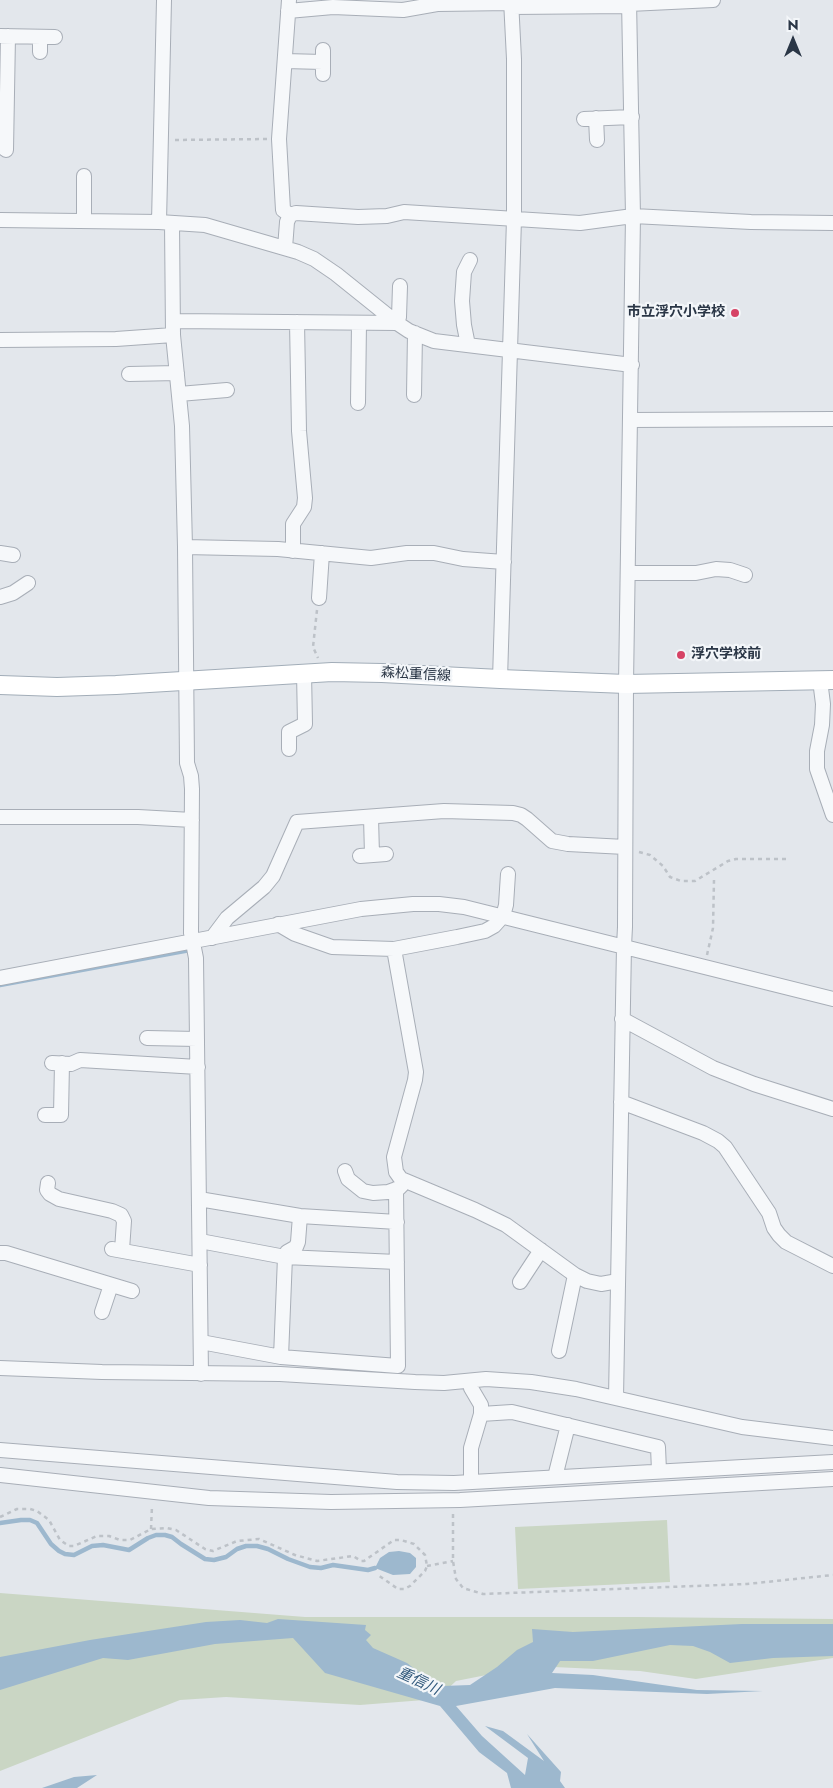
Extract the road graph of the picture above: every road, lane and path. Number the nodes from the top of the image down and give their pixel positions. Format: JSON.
{"nodes":[{"id":1,"x":164,"y":0,"type":"edge"},
{"id":2,"x":713,"y":0,"type":"edge"},
{"id":3,"x":452,"y":2,"type":"edge"},
{"id":4,"x":511,"y":3,"type":"edge"},
{"id":5,"x":629,"y":3,"type":"edge"},
{"id":6,"x":289,"y":6,"type":"edge"},
{"id":7,"x":4,"y":36,"type":"edge"},
{"id":8,"x":40,"y":37,"type":"junction"},
{"id":9,"x":54,"y":37,"type":"dead end"},
{"id":10,"x":40,"y":52,"type":"dead end"},
{"id":11,"x":285,"y":61,"type":"junction"},
{"id":12,"x":323,"y":62,"type":"dead end"},
{"id":13,"x":632,"y":117,"type":"junction"},
{"id":14,"x":279,"y":139,"type":"junction"},
{"id":15,"x":161,"y":140,"type":"junction"},
{"id":16,"x":597,"y":140,"type":"dead end"},
{"id":17,"x":4,"y":142,"type":"edge"},
{"id":18,"x":84,"y":176,"type":"dead end"},
{"id":19,"x":290,"y":215,"type":"junction"},
{"id":20,"x":633,"y":216,"type":"junction"},
{"id":21,"x":514,"y":219,"type":"junction"},
{"id":22,"x":0,"y":220,"type":"edge"},
{"id":23,"x":84,"y":221,"type":"junction"},
{"id":24,"x":165,"y":222,"type":"junction"},
{"id":25,"x":833,"y":223,"type":"edge"},
{"id":26,"x":285,"y":248,"type":"junction"},
{"id":27,"x":470,"y":260,"type":"dead end"},
{"id":28,"x":400,"y":286,"type":"dead end"},
{"id":29,"x":297,"y":322,"type":"junction"},
{"id":30,"x":359,"y":323,"type":"junction"},
{"id":31,"x":396,"y":323,"type":"junction"},
{"id":32,"x":173,"y":328,"type":"junction"},
{"id":33,"x":415,"y":334,"type":"junction"},
{"id":34,"x":0,"y":340,"type":"edge"},
{"id":35,"x":468,"y":345,"type":"junction"},
{"id":36,"x":510,"y":351,"type":"junction"},
{"id":37,"x":632,"y":365,"type":"junction"},
{"id":38,"x":177,"y":373,"type":"junction"},
{"id":39,"x":129,"y":374,"type":"dead end"},
{"id":40,"x":227,"y":390,"type":"dead end"},
{"id":41,"x":179,"y":394,"type":"junction"},
{"id":42,"x":414,"y":395,"type":"dead end"},
{"id":43,"x":358,"y":404,"type":"dead end"},
{"id":44,"x":833,"y":419,"type":"edge"},
{"id":45,"x":630,"y":420,"type":"junction"},
{"id":46,"x":185,"y":546,"type":"junction"},
{"id":47,"x":293,"y":551,"type":"junction"},
{"id":48,"x":322,"y":553,"type":"junction"},
{"id":49,"x":504,"y":562,"type":"junction"},
{"id":50,"x":628,"y":573,"type":"junction"},
{"id":51,"x":745,"y":575,"type":"dead end"},
{"id":52,"x":28,"y":584,"type":"dead end"},
{"id":53,"x":0,"y":598,"type":"edge"},
{"id":54,"x":318,"y":598,"type":"joint"},
{"id":55,"x":323,"y":673,"type":"junction"},
{"id":56,"x":304,"y":674,"type":"junction"},
{"id":57,"x":500,"y":679,"type":"junction"},
{"id":58,"x":186,"y":680,"type":"junction"},
{"id":59,"x":827,"y":680,"type":"edge"},
{"id":60,"x":626,"y":684,"type":"junction"},
{"id":61,"x":0,"y":686,"type":"edge"},
{"id":62,"x":289,"y":749,"type":"dead end"},
{"id":63,"x":833,"y":815,"type":"edge"},
{"id":64,"x":0,"y":817,"type":"edge"},
{"id":65,"x":371,"y":817,"type":"junction"},
{"id":66,"x":192,"y":820,"type":"junction"},
{"id":67,"x":626,"y":849,"type":"junction"},
{"id":68,"x":372,"y":855,"type":"dead end"},
{"id":69,"x":786,"y":859,"type":"dead end"},
{"id":70,"x":508,"y":874,"type":"dead end"},
{"id":71,"x":714,"y":880,"type":"dead end"},
{"id":72,"x":503,"y":916,"type":"junction"},
{"id":73,"x":278,"y":924,"type":"junction"},
{"id":74,"x":212,"y":938,"type":"junction"},
{"id":75,"x":193,"y":942,"type":"junction"},
{"id":76,"x":624,"y":946,"type":"junction"},
{"id":77,"x":394,"y":949,"type":"junction"},
{"id":78,"x":706,"y":967,"type":"junction"},
{"id":79,"x":0,"y":978,"type":"edge"},
{"id":80,"x":833,"y":999,"type":"edge"},
{"id":81,"x":622,"y":1019,"type":"junction"},
{"id":82,"x":147,"y":1038,"type":"dead end"},
{"id":83,"x":197,"y":1039,"type":"junction"},
{"id":84,"x":198,"y":1067,"type":"junction"},
{"id":85,"x":621,"y":1102,"type":"junction"},
{"id":86,"x":833,"y":1109,"type":"edge"},
{"id":87,"x":45,"y":1114,"type":"dead end"},
{"id":88,"x":345,"y":1171,"type":"dead end"},
{"id":89,"x":48,"y":1183,"type":"dead end"},
{"id":90,"x":401,"y":1185,"type":"junction"},
{"id":91,"x":199,"y":1199,"type":"junction"},
{"id":92,"x":300,"y":1216,"type":"junction"},
{"id":93,"x":397,"y":1222,"type":"junction"},
{"id":94,"x":200,"y":1241,"type":"junction"},
{"id":95,"x":540,"y":1250,"type":"junction"},
{"id":96,"x":0,"y":1253,"type":"edge"},
{"id":97,"x":285,"y":1257,"type":"junction"},
{"id":98,"x":397,"y":1262,"type":"junction"},
{"id":99,"x":200,"y":1265,"type":"junction"},
{"id":100,"x":833,"y":1266,"type":"edge"},
{"id":101,"x":575,"y":1276,"type":"junction"},
{"id":102,"x":618,"y":1280,"type":"junction"},
{"id":103,"x":520,"y":1282,"type":"dead end"},
{"id":104,"x":111,"y":1285,"type":"junction"},
{"id":105,"x":132,"y":1291,"type":"dead end"},
{"id":106,"x":102,"y":1312,"type":"dead end"},
{"id":107,"x":201,"y":1342,"type":"junction"},
{"id":108,"x":559,"y":1352,"type":"dead end"},
{"id":109,"x":281,"y":1358,"type":"junction"},
{"id":110,"x":0,"y":1368,"type":"edge"},
{"id":111,"x":201,"y":1374,"type":"junction"},
{"id":112,"x":470,"y":1381,"type":"junction"},
{"id":113,"x":616,"y":1398,"type":"junction"},
{"id":114,"x":482,"y":1414,"type":"junction"},
{"id":115,"x":568,"y":1425,"type":"junction"},
{"id":116,"x":833,"y":1438,"type":"edge"},
{"id":117,"x":0,"y":1450,"type":"edge"},
{"id":118,"x":833,"y":1462,"type":"edge"},
{"id":119,"x":659,"y":1471,"type":"junction"},
{"id":120,"x":0,"y":1475,"type":"edge"},
{"id":121,"x":554,"y":1477,"type":"junction"},
{"id":122,"x":833,"y":1479,"type":"edge"},
{"id":123,"x":471,"y":1482,"type":"junction"},
{"id":124,"x":152,"y":1493,"type":"junction"},
{"id":125,"x":453,"y":1500,"type":"junction"},
{"id":126,"x":0,"y":1517,"type":"edge"},
{"id":127,"x":151,"y":1529,"type":"junction"},
{"id":128,"x":453,"y":1561,"type":"junction"},
{"id":129,"x":427,"y":1566,"type":"junction"},
{"id":130,"x":378,"y":1575,"type":"dead end"},
{"id":131,"x":833,"y":1575,"type":"edge"}],
"edges":[{"from":1,"to":15,"type":"street"},
{"from":2,"to":5,"type":"street"},
{"from":3,"to":4,"type":"street"},
{"from":3,"to":6,"type":"street"},
{"from":4,"to":5,"type":"street"},
{"from":4,"to":21,"type":"street"},
{"from":5,"to":13,"type":"street"},
{"from":6,"to":11,"type":"street"},
{"from":7,"to":8,"type":"street"},
{"from":7,"to":17,"type":"street"},
{"from":8,"to":9,"type":"street"},
{"from":8,"to":10,"type":"street"},
{"from":11,"to":12,"type":"street"},
{"from":11,"to":14,"type":"street"},
{"from":13,"to":16,"type":"street"},
{"from":13,"to":20,"type":"street"},
{"from":14,"to":15,"type":"path"},
{"from":14,"to":19,"type":"street"},
{"from":15,"to":24,"type":"street"},
{"from":18,"to":23,"type":"street"},
{"from":19,"to":21,"type":"street"},
{"from":19,"to":26,"type":"street"},
{"from":20,"to":21,"type":"street"},
{"from":20,"to":25,"type":"street"},
{"from":20,"to":37,"type":"street"},
{"from":21,"to":36,"type":"street"},
{"from":22,"to":23,"type":"street"},
{"from":23,"to":24,"type":"street"},
{"from":24,"to":26,"type":"street"},
{"from":24,"to":32,"type":"street"},
{"from":26,"to":31,"type":"street"},
{"from":27,"to":35,"type":"street"},
{"from":28,"to":31,"type":"street"},
{"from":29,"to":30,"type":"street"},
{"from":29,"to":32,"type":"street"},
{"from":29,"to":47,"type":"street"},
{"from":30,"to":31,"type":"street"},
{"from":30,"to":43,"type":"street"},
{"from":31,"to":33,"type":"street"},
{"from":32,"to":34,"type":"street"},
{"from":32,"to":38,"type":"street"},
{"from":33,"to":35,"type":"street"},
{"from":33,"to":42,"type":"street"},
{"from":35,"to":36,"type":"street"},
{"from":36,"to":37,"type":"street"},
{"from":36,"to":49,"type":"street"},
{"from":37,"to":45,"type":"street"},
{"from":38,"to":39,"type":"street"},
{"from":38,"to":41,"type":"street"},
{"from":40,"to":41,"type":"street"},
{"from":41,"to":46,"type":"street"},
{"from":44,"to":45,"type":"street"},
{"from":45,"to":50,"type":"street"},
{"from":46,"to":47,"type":"street"},
{"from":46,"to":58,"type":"street"},
{"from":47,"to":48,"type":"street"},
{"from":48,"to":49,"type":"street"},
{"from":48,"to":54,"type":"street"},
{"from":49,"to":57,"type":"street"},
{"from":50,"to":51,"type":"street"},
{"from":50,"to":60,"type":"street"},
{"from":52,"to":53,"type":"street"},
{"from":54,"to":55,"type":"path"},
{"from":55,"to":56,"type":"main road","name":"森松重信線"},
{"from":55,"to":57,"type":"main road","name":"森松重信線"},
{"from":56,"to":58,"type":"main road","name":"森松重信線"},
{"from":56,"to":62,"type":"street"},
{"from":57,"to":60,"type":"main road","name":"森松重信線"},
{"from":58,"to":61,"type":"main road","name":"森松重信線"},
{"from":58,"to":66,"type":"street"},
{"from":59,"to":60,"type":"main road","name":"森松重信線"},
{"from":59,"to":63,"type":"street"},
{"from":60,"to":67,"type":"street"},
{"from":64,"to":66,"type":"street"},
{"from":65,"to":67,"type":"street"},
{"from":65,"to":68,"type":"street"},
{"from":65,"to":74,"type":"street"},
{"from":66,"to":75,"type":"street"},
{"from":67,"to":69,"type":"path"},
{"from":67,"to":76,"type":"street"},
{"from":70,"to":72,"type":"street"},
{"from":71,"to":78,"type":"path"},
{"from":72,"to":73,"type":"street"},
{"from":72,"to":76,"type":"street"},
{"from":72,"to":77,"type":"street"},
{"from":73,"to":74,"type":"street"},
{"from":73,"to":77,"type":"street"},
{"from":74,"to":75,"type":"street"},
{"from":75,"to":79,"type":"street"},
{"from":75,"to":83,"type":"street"},
{"from":76,"to":78,"type":"street"},
{"from":76,"to":81,"type":"street"},
{"from":77,"to":90,"type":"street"},
{"from":78,"to":80,"type":"street"},
{"from":81,"to":85,"type":"street"},
{"from":81,"to":86,"type":"street"},
{"from":82,"to":83,"type":"street"},
{"from":83,"to":84,"type":"street"},
{"from":84,"to":87,"type":"street"},
{"from":84,"to":91,"type":"street"},
{"from":85,"to":100,"type":"street"},
{"from":85,"to":102,"type":"street"},
{"from":88,"to":90,"type":"street"},
{"from":89,"to":99,"type":"street"},
{"from":90,"to":93,"type":"street"},
{"from":90,"to":95,"type":"street"},
{"from":91,"to":92,"type":"street"},
{"from":91,"to":94,"type":"street"},
{"from":92,"to":93,"type":"street"},
{"from":92,"to":97,"type":"street"},
{"from":93,"to":98,"type":"street"},
{"from":94,"to":97,"type":"street"},
{"from":94,"to":99,"type":"street"},
{"from":95,"to":101,"type":"street"},
{"from":95,"to":103,"type":"street"},
{"from":96,"to":104,"type":"street"},
{"from":97,"to":98,"type":"street"},
{"from":97,"to":109,"type":"street"},
{"from":98,"to":109,"type":"street"},
{"from":99,"to":107,"type":"street"},
{"from":101,"to":102,"type":"street"},
{"from":101,"to":108,"type":"street"},
{"from":102,"to":113,"type":"street"},
{"from":104,"to":105,"type":"street"},
{"from":104,"to":106,"type":"street"},
{"from":107,"to":109,"type":"street"},
{"from":107,"to":111,"type":"street"},
{"from":110,"to":111,"type":"street"},
{"from":111,"to":112,"type":"street"},
{"from":112,"to":113,"type":"street"},
{"from":112,"to":114,"type":"street"},
{"from":113,"to":116,"type":"street"},
{"from":114,"to":115,"type":"street"},
{"from":114,"to":123,"type":"street"},
{"from":115,"to":119,"type":"street"},
{"from":115,"to":121,"type":"street"},
{"from":117,"to":123,"type":"street"},
{"from":118,"to":119,"type":"street"},
{"from":119,"to":121,"type":"street"},
{"from":120,"to":124,"type":"street"},
{"from":121,"to":123,"type":"street"},
{"from":122,"to":125,"type":"street"},
{"from":124,"to":125,"type":"street"},
{"from":124,"to":127,"type":"path"},
{"from":125,"to":128,"type":"path"},
{"from":126,"to":127,"type":"path"},
{"from":127,"to":129,"type":"path"},
{"from":128,"to":129,"type":"path"},
{"from":128,"to":131,"type":"path"},
{"from":129,"to":130,"type":"path"}]}
